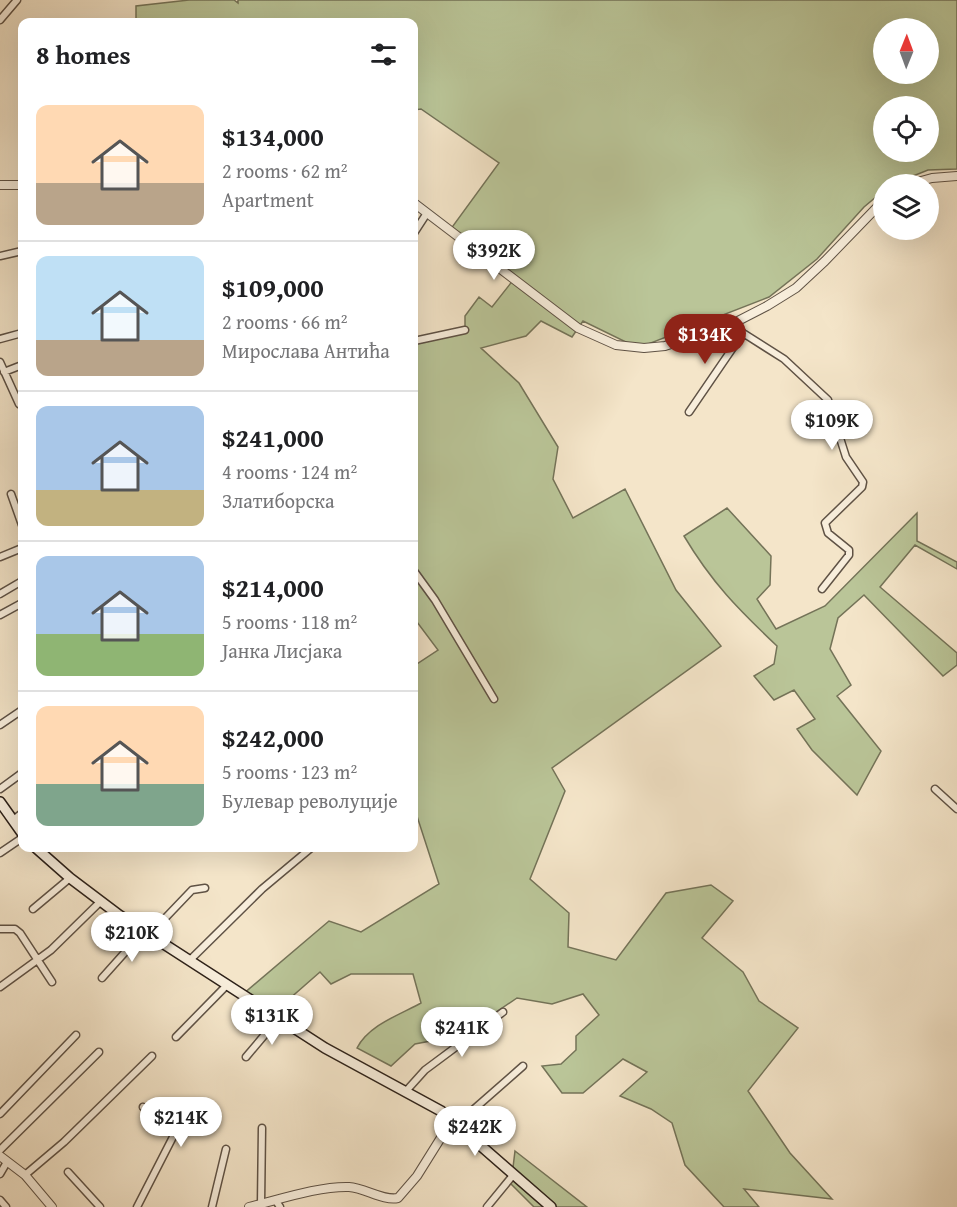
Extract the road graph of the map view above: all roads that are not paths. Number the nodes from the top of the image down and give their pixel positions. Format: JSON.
{"nodes":[{"id":1,"x":17,"y":0,"type":"edge"},
{"id":2,"x":0,"y":20,"type":"edge"},
{"id":3,"x":957,"y":176,"type":"edge"},
{"id":4,"x":939,"y":177,"type":"edge"},
{"id":5,"x":0,"y":185,"type":"edge"},
{"id":6,"x":18,"y":185,"type":"edge"},
{"id":7,"x":418,"y":206,"type":"edge"},
{"id":8,"x":873,"y":211,"type":"edge"},
{"id":9,"x":428,"y":213,"type":"junction"},
{"id":10,"x":418,"y":227,"type":"edge"},
{"id":11,"x":18,"y":252,"type":"edge"},
{"id":12,"x":0,"y":256,"type":"edge"},
{"id":13,"x":734,"y":323,"type":"junction"},
{"id":14,"x":465,"y":330,"type":"dead end"},
{"id":15,"x":743,"y":333,"type":"junction"},
{"id":16,"x":18,"y":334,"type":"edge"},
{"id":17,"x":0,"y":339,"type":"edge"},
{"id":18,"x":418,"y":340,"type":"edge"},
{"id":19,"x":0,"y":362,"type":"edge"},
{"id":20,"x":18,"y":367,"type":"edge"},
{"id":21,"x":4,"y":372,"type":"junction"},
{"id":22,"x":18,"y":402,"type":"edge"},
{"id":23,"x":688,"y":412,"type":"dead end"},
{"id":24,"x":11,"y":494,"type":"dead end"},
{"id":25,"x":18,"y":514,"type":"edge"},
{"id":26,"x":18,"y":549,"type":"edge"},
{"id":27,"x":0,"y":556,"type":"edge"},
{"id":28,"x":418,"y":577,"type":"edge"},
{"id":29,"x":18,"y":583,"type":"edge"},
{"id":30,"x":822,"y":590,"type":"dead end"},
{"id":31,"x":0,"y":594,"type":"edge"},
{"id":32,"x":18,"y":605,"type":"edge"},
{"id":33,"x":0,"y":615,"type":"edge"},
{"id":34,"x":494,"y":699,"type":"dead end"},
{"id":35,"x":18,"y":713,"type":"edge"},
{"id":36,"x":0,"y":725,"type":"edge"},
{"id":37,"x":18,"y":776,"type":"edge"},
{"id":38,"x":0,"y":789,"type":"edge"},
{"id":39,"x":935,"y":789,"type":"dead end"},
{"id":40,"x":0,"y":802,"type":"edge"},
{"id":41,"x":957,"y":809,"type":"edge"},
{"id":42,"x":18,"y":816,"type":"edge"},
{"id":43,"x":12,"y":820,"type":"junction"},
{"id":44,"x":18,"y":828,"type":"edge"},
{"id":45,"x":18,"y":841,"type":"edge"},
{"id":46,"x":41,"y":852,"type":"edge"},
{"id":47,"x":306,"y":852,"type":"edge"},
{"id":48,"x":0,"y":853,"type":"edge"},
{"id":49,"x":70,"y":878,"type":"junction"},
{"id":50,"x":205,"y":888,"type":"dead end"},
{"id":51,"x":100,"y":902,"type":"junction"},
{"id":52,"x":33,"y":909,"type":"dead end"},
{"id":53,"x":0,"y":929,"type":"edge"},
{"id":54,"x":146,"y":933,"type":"junction"},
{"id":55,"x":37,"y":959,"type":"junction"},
{"id":56,"x":189,"y":960,"type":"junction"},
{"id":57,"x":102,"y":978,"type":"dead end"},
{"id":58,"x":52,"y":982,"type":"dead end"},
{"id":59,"x":226,"y":985,"type":"junction"},
{"id":60,"x":0,"y":987,"type":"edge"},
{"id":61,"x":504,"y":1012,"type":"dead end"},
{"id":62,"x":278,"y":1018,"type":"junction"},
{"id":63,"x":76,"y":1035,"type":"dead end"},
{"id":64,"x":176,"y":1037,"type":"dead end"},
{"id":65,"x":99,"y":1052,"type":"dead end"},
{"id":66,"x":152,"y":1056,"type":"dead end"},
{"id":67,"x":246,"y":1057,"type":"dead end"},
{"id":68,"x":523,"y":1066,"type":"dead end"},
{"id":69,"x":406,"y":1090,"type":"junction"},
{"id":70,"x":143,"y":1107,"type":"dead end"},
{"id":71,"x":0,"y":1114,"type":"edge"},
{"id":72,"x":455,"y":1122,"type":"junction"},
{"id":73,"x":262,"y":1128,"type":"dead end"},
{"id":74,"x":226,"y":1149,"type":"dead end"},
{"id":75,"x":0,"y":1150,"type":"edge"},
{"id":76,"x":3,"y":1159,"type":"edge"},
{"id":77,"x":68,"y":1172,"type":"dead end"},
{"id":78,"x":0,"y":1174,"type":"edge"},
{"id":79,"x":514,"y":1174,"type":"junction"},
{"id":80,"x":25,"y":1175,"type":"junction"},
{"id":81,"x":0,"y":1200,"type":"edge"},
{"id":82,"x":261,"y":1204,"type":"junction"},
{"id":83,"x":278,"y":1204,"type":"edge"},
{"id":84,"x":6,"y":1207,"type":"edge"},
{"id":85,"x":52,"y":1207,"type":"edge"},
{"id":86,"x":100,"y":1207,"type":"edge"},
{"id":87,"x":137,"y":1207,"type":"edge"},
{"id":88,"x":213,"y":1207,"type":"edge"},
{"id":89,"x":249,"y":1207,"type":"edge"},
{"id":90,"x":487,"y":1207,"type":"edge"},
{"id":91,"x":551,"y":1207,"type":"edge"}],
"edges":[{"from":1,"to":2,"type":"street"},
{"from":3,"to":4,"type":"street"},
{"from":5,"to":6,"type":"street"},
{"from":7,"to":9,"type":"street"},
{"from":8,"to":13,"type":"street"},
{"from":9,"to":10,"type":"street"},
{"from":9,"to":13,"type":"street"},
{"from":11,"to":12,"type":"street"},
{"from":13,"to":15,"type":"street"},
{"from":14,"to":18,"type":"street"},
{"from":15,"to":23,"type":"street"},
{"from":15,"to":30,"type":"street"},
{"from":16,"to":17,"type":"street"},
{"from":19,"to":21,"type":"street"},
{"from":20,"to":21,"type":"street"},
{"from":21,"to":22,"type":"street"},
{"from":24,"to":25,"type":"street"},
{"from":26,"to":27,"type":"street"},
{"from":28,"to":34,"type":"street"},
{"from":29,"to":31,"type":"street"},
{"from":32,"to":33,"type":"street"},
{"from":35,"to":36,"type":"street"},
{"from":37,"to":38,"type":"street"},
{"from":39,"to":41,"type":"street"},
{"from":40,"to":43,"type":"main road"},
{"from":42,"to":43,"type":"street"},
{"from":43,"to":44,"type":"main road"},
{"from":45,"to":48,"type":"street"},
{"from":46,"to":49,"type":"main road"},
{"from":47,"to":56,"type":"street"},
{"from":49,"to":51,"type":"main road"},
{"from":49,"to":52,"type":"street"},
{"from":50,"to":54,"type":"street"},
{"from":51,"to":54,"type":"main road"},
{"from":51,"to":55,"type":"street"},
{"from":53,"to":55,"type":"street"},
{"from":54,"to":56,"type":"main road"},
{"from":54,"to":57,"type":"street"},
{"from":55,"to":58,"type":"street"},
{"from":55,"to":60,"type":"street"},
{"from":56,"to":59,"type":"main road"},
{"from":59,"to":62,"type":"main road"},
{"from":59,"to":64,"type":"street"},
{"from":61,"to":69,"type":"street"},
{"from":62,"to":67,"type":"street"},
{"from":62,"to":69,"type":"main road"},
{"from":63,"to":71,"type":"street"},
{"from":65,"to":75,"type":"street"},
{"from":66,"to":80,"type":"street"},
{"from":68,"to":72,"type":"street"},
{"from":69,"to":72,"type":"main road"},
{"from":70,"to":87,"type":"street"},
{"from":72,"to":79,"type":"main road"},
{"from":72,"to":83,"type":"street"},
{"from":73,"to":82,"type":"street"},
{"from":74,"to":88,"type":"street"},
{"from":76,"to":78,"type":"street"},
{"from":76,"to":80,"type":"street"},
{"from":77,"to":86,"type":"street"},
{"from":79,"to":90,"type":"street"},
{"from":79,"to":91,"type":"main road"},
{"from":80,"to":85,"type":"street"},
{"from":81,"to":84,"type":"street"},
{"from":82,"to":83,"type":"street"},
{"from":82,"to":89,"type":"street"}]}
